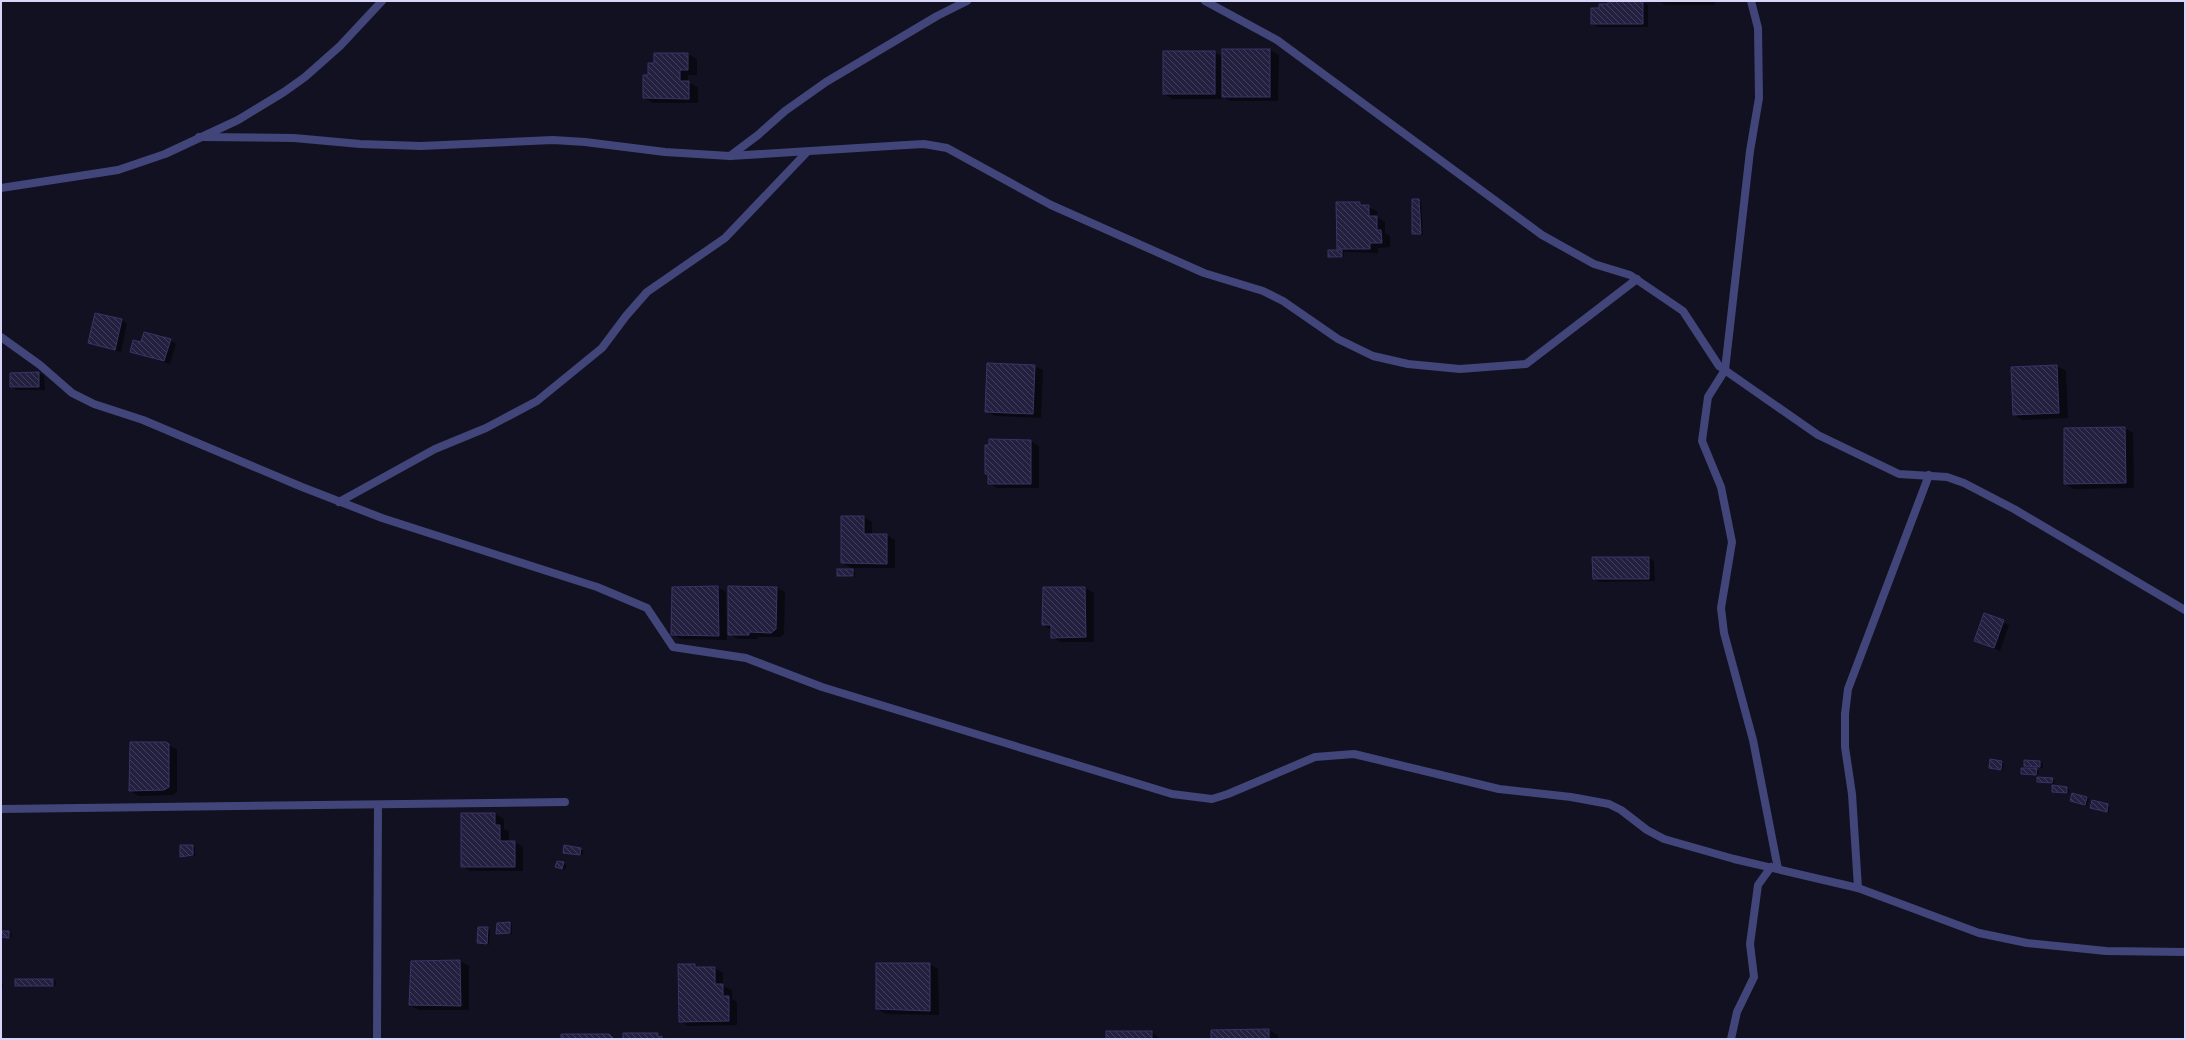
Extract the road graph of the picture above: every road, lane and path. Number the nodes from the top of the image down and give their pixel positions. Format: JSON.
{"nodes":[{"id":1,"x":382,"y":1,"type":"edge"},
{"id":2,"x":968,"y":1,"type":"edge"},
{"id":3,"x":1205,"y":1,"type":"edge"},
{"id":4,"x":1751,"y":1,"type":"edge"},
{"id":5,"x":199,"y":137,"type":"junction"},
{"id":6,"x":807,"y":152,"type":"junction"},
{"id":7,"x":730,"y":156,"type":"junction"},
{"id":8,"x":1,"y":188,"type":"edge"},
{"id":9,"x":1638,"y":279,"type":"junction"},
{"id":10,"x":1,"y":337,"type":"edge"},
{"id":11,"x":1725,"y":370,"type":"junction"},
{"id":12,"x":1929,"y":475,"type":"junction"},
{"id":13,"x":339,"y":502,"type":"junction"},
{"id":14,"x":2185,"y":610,"type":"edge"},
{"id":15,"x":565,"y":802,"type":"dead end"},
{"id":16,"x":378,"y":804,"type":"junction"},
{"id":17,"x":1,"y":809,"type":"edge"},
{"id":18,"x":1774,"y":868,"type":"junction"},
{"id":19,"x":1858,"y":888,"type":"junction"},
{"id":20,"x":2185,"y":952,"type":"edge"},
{"id":21,"x":377,"y":1039,"type":"edge"},
{"id":22,"x":1731,"y":1039,"type":"edge"}],
"edges":[{"from":1,"to":5,"type":"street"},
{"from":2,"to":7,"type":"street"},
{"from":3,"to":9,"type":"street"},
{"from":4,"to":11,"type":"street"},
{"from":5,"to":7,"type":"street"},
{"from":5,"to":8,"type":"street"},
{"from":6,"to":7,"type":"street"},
{"from":6,"to":9,"type":"street"},
{"from":6,"to":13,"type":"street"},
{"from":9,"to":11,"type":"street"},
{"from":10,"to":13,"type":"street"},
{"from":11,"to":12,"type":"street"},
{"from":11,"to":18,"type":"street"},
{"from":12,"to":14,"type":"street"},
{"from":12,"to":19,"type":"street"},
{"from":13,"to":18,"type":"street"},
{"from":15,"to":16,"type":"street"},
{"from":16,"to":17,"type":"street"},
{"from":16,"to":21,"type":"street"},
{"from":18,"to":19,"type":"street"},
{"from":18,"to":22,"type":"street"},
{"from":19,"to":20,"type":"street"}]}
